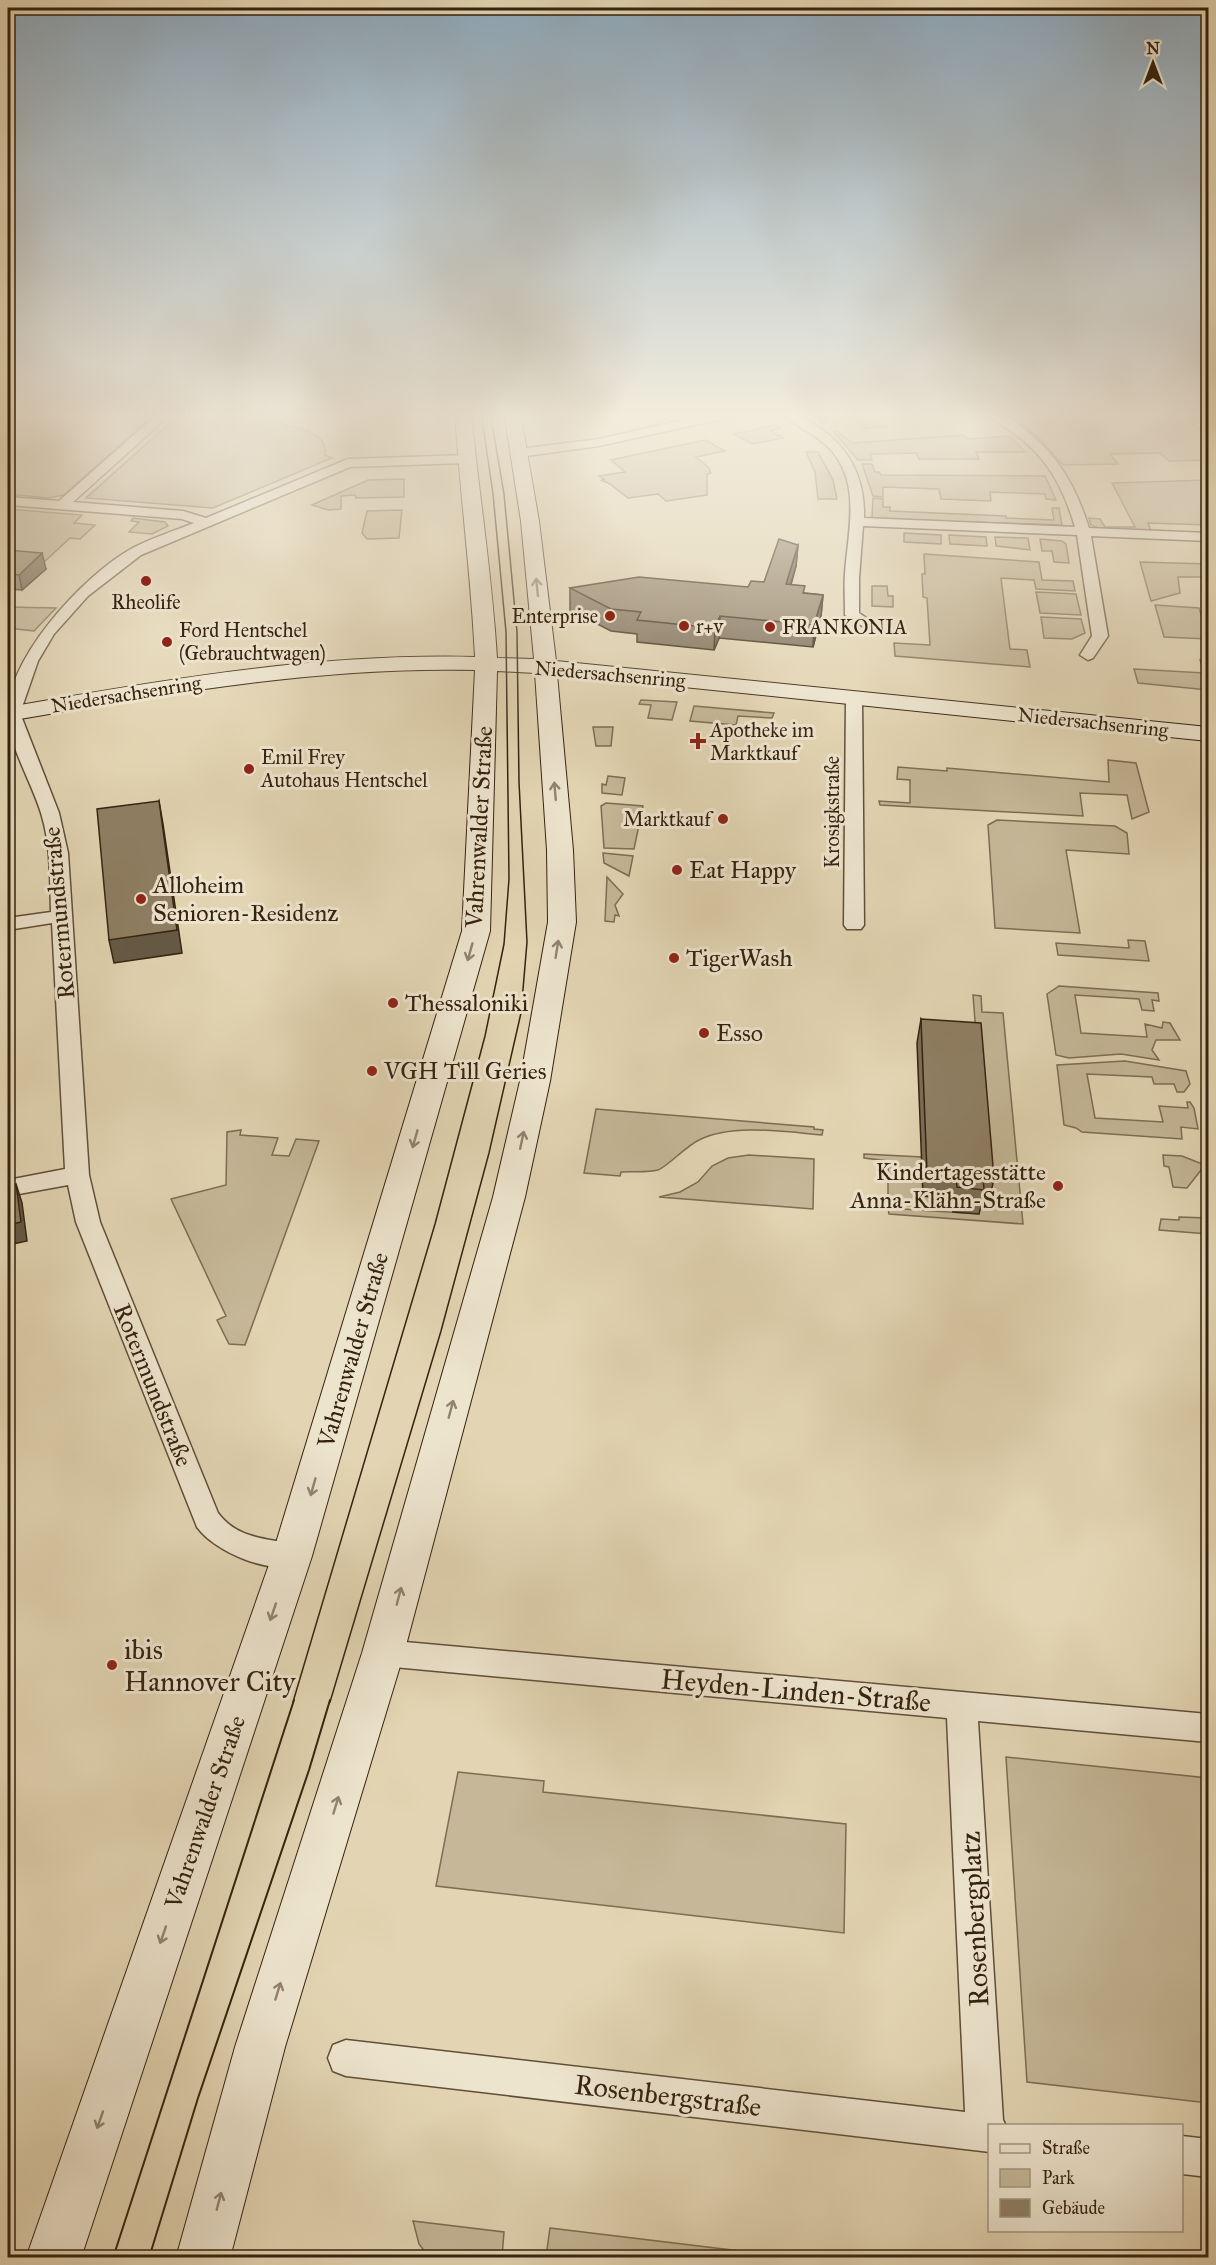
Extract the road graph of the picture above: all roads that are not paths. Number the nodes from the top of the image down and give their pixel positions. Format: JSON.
{"nodes":[{"id":1,"x":192,"y":518,"type":"edge"},
{"id":2,"x":216,"y":518,"type":"edge"},
{"id":3,"x":469,"y":518,"type":"edge"},
{"id":4,"x":529,"y":518,"type":"edge"},
{"id":5,"x":857,"y":518,"type":"edge"},
{"id":6,"x":1078,"y":518,"type":"edge"},
{"id":7,"x":206,"y":522,"type":"junction"},
{"id":8,"x":857,"y":522,"type":"junction"},
{"id":9,"x":1082,"y":531,"type":"junction"},
{"id":10,"x":1209,"y":537,"type":"edge"},
{"id":11,"x":870,"y":626,"type":"dead end"},
{"id":12,"x":1088,"y":655,"type":"dead end"},
{"id":13,"x":486,"y":664,"type":"junction"},
{"id":14,"x":545,"y":667,"type":"junction"},
{"id":15,"x":854,"y":698,"type":"junction"},
{"id":16,"x":10,"y":714,"type":"edge"},
{"id":17,"x":1209,"y":734,"type":"edge"},
{"id":18,"x":61,"y":916,"type":"junction"},
{"id":19,"x":8,"y":924,"type":"edge"},
{"id":20,"x":854,"y":925,"type":"dead end"},
{"id":21,"x":77,"y":1175,"type":"junction"},
{"id":22,"x":8,"y":1188,"type":"edge"},
{"id":23,"x":292,"y":1556,"type":"junction"},
{"id":24,"x":383,"y":1653,"type":"junction"},
{"id":25,"x":962,"y":1705,"type":"junction"},
{"id":26,"x":1209,"y":1728,"type":"edge"},
{"id":27,"x":346,"y":2058,"type":"dead end"},
{"id":28,"x":987,"y":2132,"type":"edge"},
{"id":29,"x":1183,"y":2155,"type":"edge"},
{"id":30,"x":1209,"y":2158,"type":"edge"},
{"id":31,"x":53,"y":2258,"type":"edge"},
{"id":32,"x":203,"y":2258,"type":"edge"}],
"edges":[{"from":1,"to":7,"type":"street"},
{"from":2,"to":7,"type":"street"},
{"from":3,"to":13,"type":"main road","name":"Vahrenwalder Straße"},
{"from":14,"to":4,"type":"main road","one_way":true},
{"from":5,"to":8,"type":"street"},
{"from":6,"to":9,"type":"street"},
{"from":7,"to":16,"type":"street"},
{"from":8,"to":9,"type":"street"},
{"from":8,"to":11,"type":"street"},
{"from":9,"to":10,"type":"street"},
{"from":9,"to":12,"type":"street"},
{"from":13,"to":14,"type":"main road","name":"Niedersachsenring"},
{"from":13,"to":16,"type":"main road","name":"Niedersachsenring"},
{"from":13,"to":23,"type":"main road","name":"Vahrenwalder Straße","one_way":true},
{"from":14,"to":15,"type":"main road","name":"Niedersachsenring"},
{"from":24,"to":14,"type":"main road","one_way":true},
{"from":15,"to":17,"type":"main road","name":"Niedersachsenring"},
{"from":15,"to":20,"type":"street","name":"Krosigkstraße"},
{"from":16,"to":18,"type":"street","name":"Rotermundstraße"},
{"from":18,"to":19,"type":"street"},
{"from":18,"to":21,"type":"street","name":"Rotermundstraße"},
{"from":21,"to":22,"type":"street"},
{"from":21,"to":23,"type":"street","name":"Rotermundstraße"},
{"from":23,"to":31,"type":"main road","name":"Vahrenwalder Straße","one_way":true},
{"from":24,"to":25,"type":"street","name":"Heyden-Linden-Straße"},
{"from":32,"to":24,"type":"main road","one_way":true},
{"from":25,"to":26,"type":"street","name":"Heyden-Linden-Straße"},
{"from":25,"to":28,"type":"street","name":"Rosenbergplatz"},
{"from":27,"to":28,"type":"street","name":"Rosenbergstraße"},
{"from":29,"to":30,"type":"street"}]}
